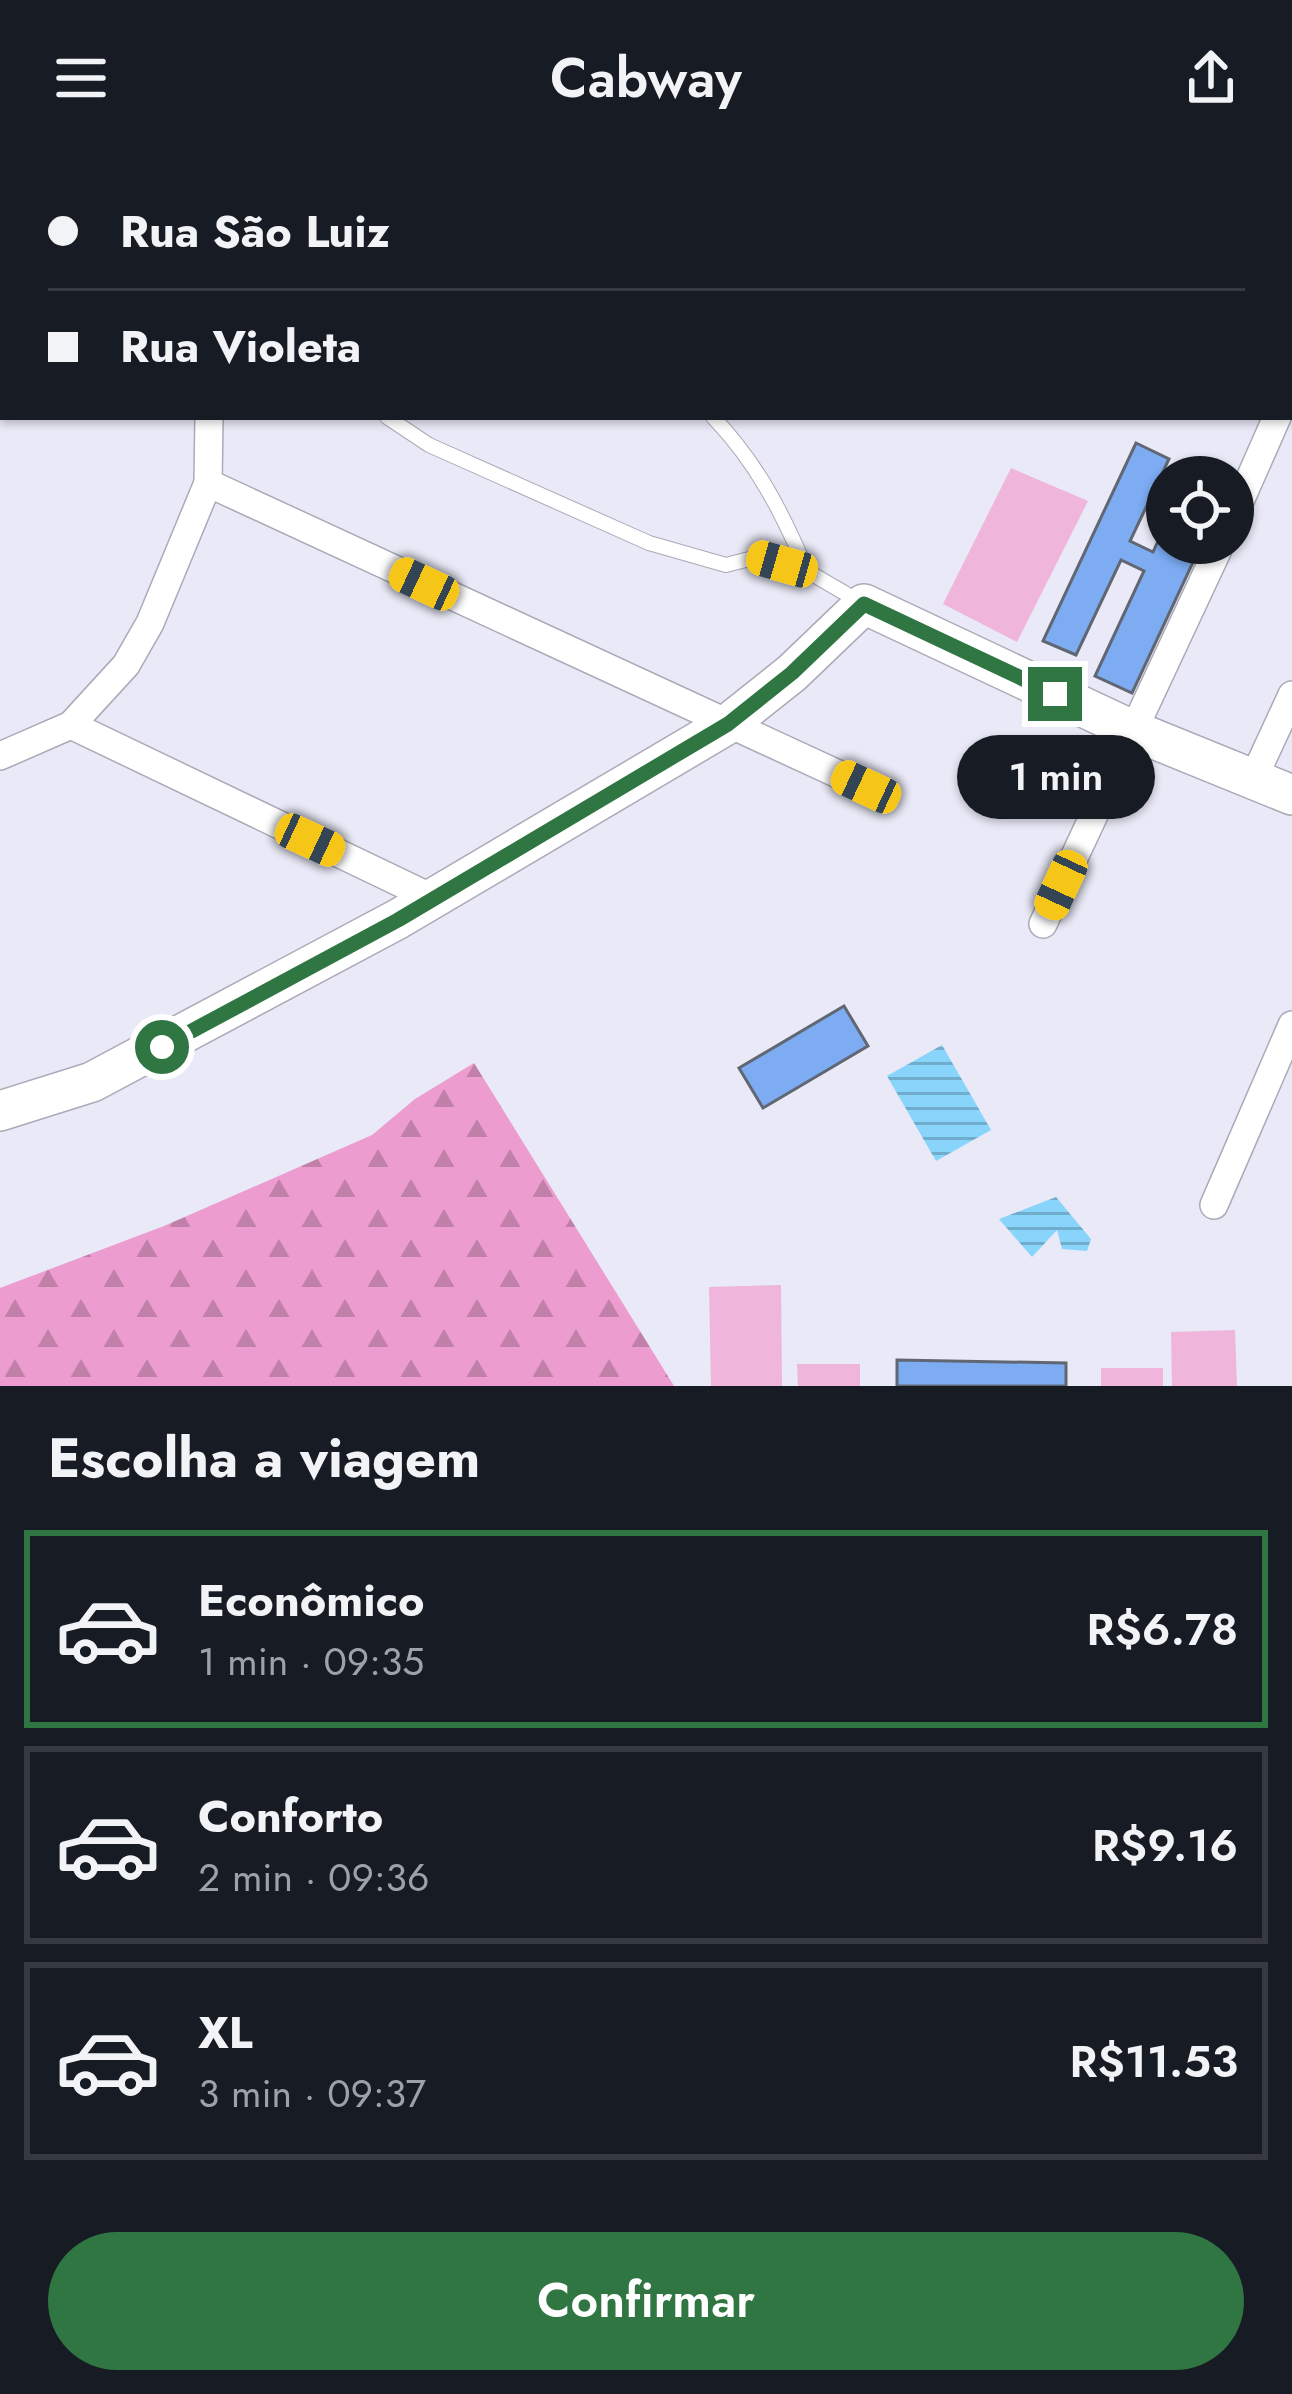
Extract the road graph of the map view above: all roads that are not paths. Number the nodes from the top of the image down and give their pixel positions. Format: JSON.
{"nodes":[{"id":1,"x":208,"y":420,"type":"edge"},
{"id":2,"x":392,"y":420,"type":"edge"},
{"id":3,"x":716,"y":420,"type":"edge"},
{"id":4,"x":1276,"y":420,"type":"edge"},
{"id":5,"x":1254,"y":469,"type":"edge"},
{"id":6,"x":208,"y":483,"type":"junction"},
{"id":7,"x":1211,"y":564,"type":"edge"},
{"id":8,"x":807,"y":571,"type":"junction"},
{"id":9,"x":864,"y":604,"type":"junction"},
{"id":10,"x":1292,"y":695,"type":"edge"},
{"id":11,"x":728,"y":724,"type":"junction"},
{"id":12,"x":71,"y":725,"type":"junction"},
{"id":13,"x":1132,"y":730,"type":"junction"},
{"id":14,"x":0,"y":756,"type":"edge"},
{"id":15,"x":1255,"y":775,"type":"junction"},
{"id":16,"x":866,"y":787,"type":"dead end"},
{"id":17,"x":1292,"y":795,"type":"edge"},
{"id":18,"x":430,"y":897,"type":"junction"},
{"id":19,"x":1043,"y":924,"type":"dead end"},
{"id":20,"x":1292,"y":1025,"type":"edge"},
{"id":21,"x":0,"y":1111,"type":"edge"},
{"id":22,"x":1214,"y":1205,"type":"dead end"}],
"edges":[{"from":1,"to":6,"type":"street"},
{"from":2,"to":8,"type":"lane"},
{"from":3,"to":8,"type":"lane"},
{"from":4,"to":5,"type":"street"},
{"from":6,"to":11,"type":"street"},
{"from":6,"to":12,"type":"street"},
{"from":7,"to":13,"type":"street"},
{"from":8,"to":9,"type":"lane"},
{"from":9,"to":11,"type":"street"},
{"from":9,"to":13,"type":"street"},
{"from":10,"to":15,"type":"street"},
{"from":11,"to":16,"type":"street"},
{"from":11,"to":18,"type":"street"},
{"from":12,"to":14,"type":"street"},
{"from":12,"to":18,"type":"street"},
{"from":13,"to":15,"type":"street"},
{"from":13,"to":19,"type":"street"},
{"from":15,"to":17,"type":"street"},
{"from":18,"to":21,"type":"street"},
{"from":20,"to":22,"type":"street"}]}
